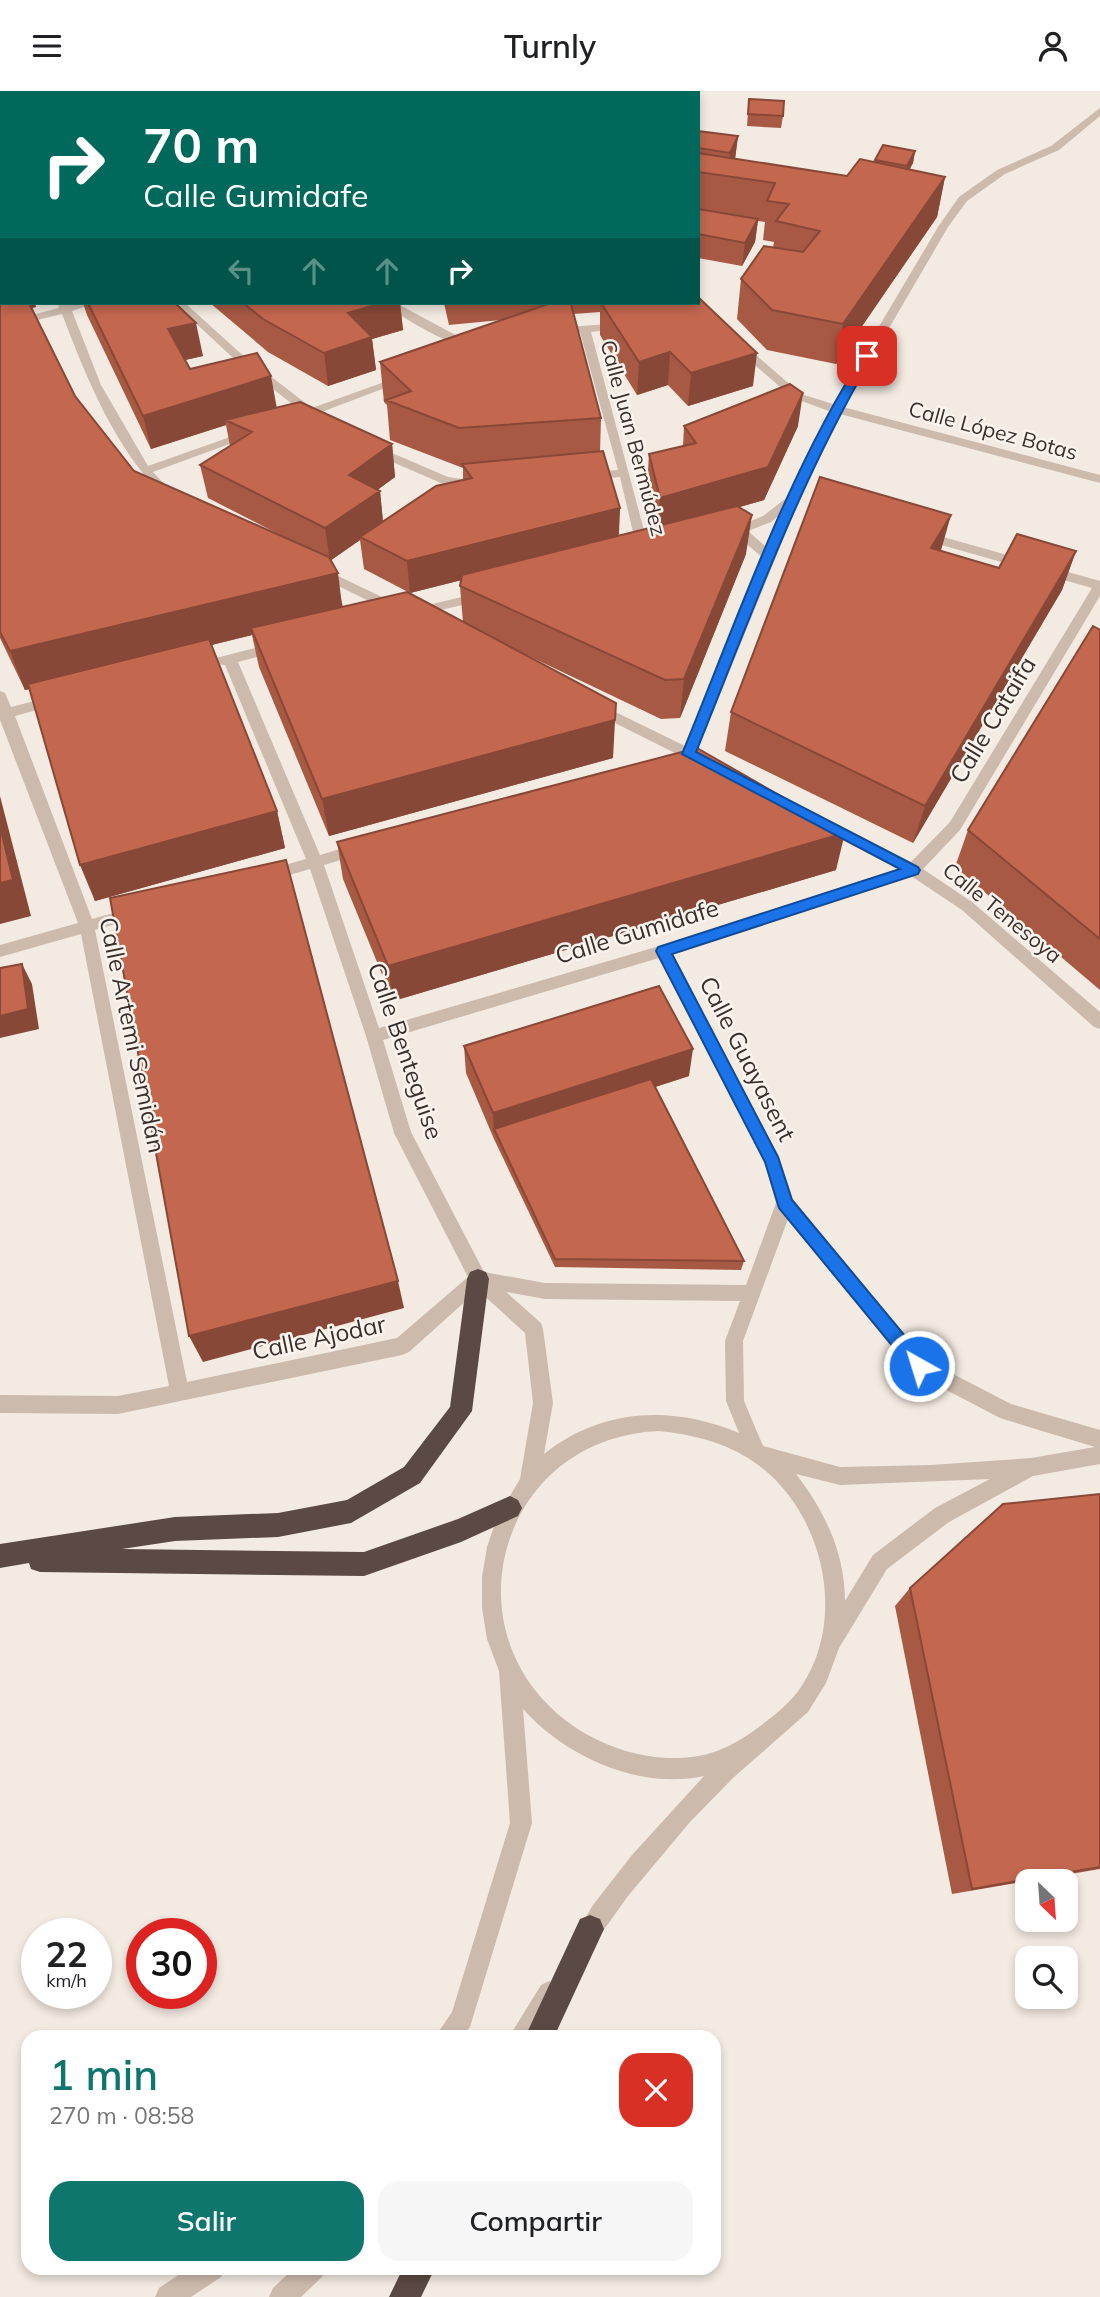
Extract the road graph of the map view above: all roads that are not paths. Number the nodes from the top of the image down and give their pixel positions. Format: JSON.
{"nodes":[{"id":1,"x":1100,"y":111,"type":"edge"},
{"id":2,"x":64,"y":305,"type":"edge"},
{"id":3,"x":181,"y":305,"type":"edge"},
{"id":4,"x":392,"y":305,"type":"edge"},
{"id":5,"x":638,"y":324,"type":"edge"},
{"id":6,"x":0,"y":326,"type":"edge"},
{"id":7,"x":585,"y":330,"type":"junction"},
{"id":8,"x":536,"y":332,"type":"edge"},
{"id":9,"x":725,"y":334,"type":"edge"},
{"id":10,"x":467,"y":355,"type":"edge"},
{"id":11,"x":415,"y":374,"type":"edge"},
{"id":12,"x":836,"y":409,"type":"junction"},
{"id":13,"x":310,"y":413,"type":"junction"},
{"id":14,"x":285,"y":421,"type":"edge"},
{"id":15,"x":261,"y":430,"type":"edge"},
{"id":16,"x":330,"y":430,"type":"edge"},
{"id":17,"x":355,"y":441,"type":"edge"},
{"id":18,"x":145,"y":471,"type":"junction"},
{"id":19,"x":625,"y":473,"type":"junction"},
{"id":20,"x":570,"y":478,"type":"edge"},
{"id":21,"x":1100,"y":479,"type":"edge"},
{"id":22,"x":489,"y":485,"type":"edge"},
{"id":23,"x":799,"y":499,"type":"junction"},
{"id":24,"x":176,"y":502,"type":"edge"},
{"id":25,"x":905,"y":530,"type":"edge"},
{"id":26,"x":739,"y":531,"type":"junction"},
{"id":27,"x":713,"y":538,"type":"edge"},
{"id":28,"x":644,"y":556,"type":"edge"},
{"id":29,"x":771,"y":558,"type":"junction"},
{"id":30,"x":298,"y":561,"type":"edge"},
{"id":31,"x":1100,"y":585,"type":"edge"},
{"id":32,"x":500,"y":591,"type":"edge"},
{"id":33,"x":407,"y":614,"type":"junction"},
{"id":34,"x":382,"y":621,"type":"edge"},
{"id":35,"x":432,"y":626,"type":"edge"},
{"id":36,"x":294,"y":643,"type":"edge"},
{"id":37,"x":230,"y":659,"type":"junction"},
{"id":38,"x":204,"y":666,"type":"edge"},
{"id":39,"x":0,"y":696,"type":"edge"},
{"id":40,"x":73,"y":697,"type":"edge"},
{"id":41,"x":578,"y":699,"type":"edge"},
{"id":42,"x":4,"y":714,"type":"edge"},
{"id":43,"x":688,"y":754,"type":"junction"},
{"id":44,"x":655,"y":763,"type":"edge"},
{"id":45,"x":712,"y":766,"type":"edge"},
{"id":46,"x":807,"y":815,"type":"edge"},
{"id":47,"x":380,"y":843,"type":"edge"},
{"id":48,"x":315,"y":862,"type":"junction"},
{"id":49,"x":913,"y":870,"type":"junction"},
{"id":50,"x":246,"y":882,"type":"edge"},
{"id":51,"x":153,"y":908,"type":"edge"},
{"id":52,"x":87,"y":927,"type":"junction"},
{"id":53,"x":0,"y":951,"type":"edge"},
{"id":54,"x":663,"y":951,"type":"junction"},
{"id":55,"x":1100,"y":1022,"type":"edge"},
{"id":56,"x":374,"y":1036,"type":"junction"},
{"id":57,"x":785,"y":1203,"type":"junction"},
{"id":58,"x":478,"y":1279,"type":"junction"},
{"id":59,"x":751,"y":1293,"type":"junction"},
{"id":60,"x":180,"y":1393,"type":"junction"},
{"id":61,"x":0,"y":1404,"type":"edge"},
{"id":62,"x":1100,"y":1439,"type":"edge"},
{"id":63,"x":759,"y":1454,"type":"junction"},
{"id":64,"x":1100,"y":1455,"type":"edge"},
{"id":65,"x":1031,"y":1468,"type":"junction"},
{"id":66,"x":530,"y":1481,"type":"junction"},
{"id":67,"x":510,"y":1508,"type":"junction"},
{"id":68,"x":0,"y":1558,"type":"edge"},
{"id":69,"x":831,"y":1645,"type":"junction"},
{"id":70,"x":509,"y":1668,"type":"junction"},
{"id":71,"x":749,"y":1750,"type":"junction"},
{"id":72,"x":590,"y":1929,"type":"junction"},
{"id":73,"x":452,"y":2030,"type":"edge"},
{"id":74,"x":525,"y":2030,"type":"edge"},
{"id":75,"x":542,"y":2030,"type":"edge"},
{"id":76,"x":201,"y":2275,"type":"edge"},
{"id":77,"x":306,"y":2275,"type":"edge"},
{"id":78,"x":416,"y":2275,"type":"edge"},
{"id":79,"x":168,"y":2297,"type":"edge"},
{"id":80,"x":282,"y":2297,"type":"edge"},
{"id":81,"x":404,"y":2297,"type":"edge"}],
"edges":[{"from":1,"to":12,"type":"street"},
{"from":2,"to":6,"type":"street"},
{"from":2,"to":18,"type":"street"},
{"from":3,"to":13,"type":"street"},
{"from":4,"to":10,"type":"street"},
{"from":5,"to":7,"type":"street"},
{"from":7,"to":8,"type":"street"},
{"from":7,"to":19,"type":"street","name":"Calle Juan Bermúdez"},
{"from":9,"to":12,"type":"street","name":"Calle López Botas"},
{"from":11,"to":13,"type":"street"},
{"from":12,"to":21,"type":"street","name":"Calle López Botas"},
{"from":12,"to":23,"type":"street"},
{"from":13,"to":14,"type":"street"},
{"from":13,"to":16,"type":"street"},
{"from":15,"to":18,"type":"street"},
{"from":17,"to":22,"type":"street"},
{"from":18,"to":24,"type":"street"},
{"from":19,"to":20,"type":"street"},
{"from":19,"to":28,"type":"street","name":"Calle Juan Bermúdez"},
{"from":23,"to":26,"type":"street"},
{"from":23,"to":29,"type":"street"},
{"from":25,"to":31,"type":"street"},
{"from":26,"to":27,"type":"street"},
{"from":26,"to":29,"type":"street"},
{"from":29,"to":43,"type":"street"},
{"from":30,"to":33,"type":"street"},
{"from":31,"to":49,"type":"street","name":"Calle Cataifa"},
{"from":32,"to":33,"type":"street"},
{"from":33,"to":34,"type":"street"},
{"from":33,"to":35,"type":"street"},
{"from":36,"to":37,"type":"street"},
{"from":37,"to":38,"type":"street"},
{"from":37,"to":48,"type":"street","name":"Calle Benteguise"},
{"from":39,"to":42,"type":"street","name":"Calle Artemi Semidán"},
{"from":40,"to":42,"type":"street"},
{"from":41,"to":43,"type":"street"},
{"from":42,"to":52,"type":"street","name":"Calle Artemi Semidán"},
{"from":43,"to":44,"type":"street"},
{"from":43,"to":45,"type":"street"},
{"from":46,"to":49,"type":"street","name":"Calle Tenesoya"},
{"from":47,"to":48,"type":"street"},
{"from":48,"to":50,"type":"street"},
{"from":48,"to":56,"type":"street","name":"Calle Benteguise"},
{"from":49,"to":54,"type":"street","name":"Calle Gumidafe"},
{"from":49,"to":55,"type":"street","name":"Calle Tenesoya"},
{"from":51,"to":52,"type":"street"},
{"from":52,"to":53,"type":"street"},
{"from":52,"to":60,"type":"street","name":"Calle Artemi Semidán"},
{"from":54,"to":56,"type":"street","name":"Calle Gumidafe"},
{"from":54,"to":57,"type":"street","name":"Calle Guayasent"},
{"from":56,"to":58,"type":"street","name":"Calle Benteguise"},
{"from":57,"to":59,"type":"street"},
{"from":57,"to":62,"type":"street","name":"Calle Guayasent"},
{"from":58,"to":59,"type":"street"},
{"from":58,"to":60,"type":"street","name":"Calle Ajodar"},
{"from":58,"to":66,"type":"street","name":"Calle Benteguise"},
{"from":58,"to":68,"type":"highway"},
{"from":59,"to":63,"type":"street"},
{"from":60,"to":61,"type":"street","name":"Calle Ajodar"},
{"from":63,"to":65,"type":"street"},
{"from":63,"to":66,"type":"street"},
{"from":63,"to":69,"type":"street"},
{"from":64,"to":65,"type":"street"},
{"from":65,"to":69,"type":"street"},
{"from":66,"to":67,"type":"street"},
{"from":67,"to":68,"type":"highway"},
{"from":67,"to":70,"type":"street"},
{"from":69,"to":71,"type":"street"},
{"from":70,"to":71,"type":"street"},
{"from":70,"to":73,"type":"street"},
{"from":71,"to":72,"type":"street"},
{"from":72,"to":74,"type":"street"},
{"from":72,"to":75,"type":"highway"},
{"from":76,"to":79,"type":"street"},
{"from":77,"to":80,"type":"street"},
{"from":78,"to":81,"type":"highway"}]}
